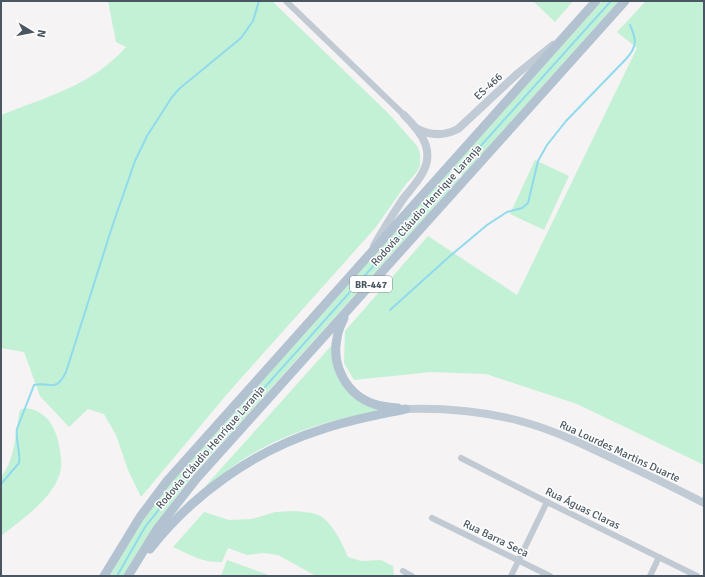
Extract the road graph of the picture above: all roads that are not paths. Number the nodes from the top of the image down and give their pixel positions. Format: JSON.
{"nodes":[{"id":1,"x":286,"y":1,"type":"edge"},
{"id":2,"x":596,"y":1,"type":"edge"},
{"id":3,"x":625,"y":1,"type":"edge"},
{"id":4,"x":569,"y":32,"type":"junction"},
{"id":5,"x":404,"y":115,"type":"joint"},
{"id":6,"x":416,"y":128,"type":"junction"},
{"id":7,"x":365,"y":260,"type":"junction"},
{"id":8,"x":347,"y":311,"type":"junction"},
{"id":9,"x":406,"y":409,"type":"junction"},
{"id":10,"x":461,"y":458,"type":"dead end"},
{"id":11,"x":547,"y":502,"type":"junction"},
{"id":12,"x":704,"y":503,"type":"edge"},
{"id":13,"x":432,"y":518,"type":"dead end"},
{"id":14,"x":659,"y":557,"type":"junction"},
{"id":15,"x":519,"y":561,"type":"junction"},
{"id":16,"x":403,"y":571,"type":"dead end"},
{"id":17,"x":104,"y":576,"type":"edge"},
{"id":18,"x":129,"y":576,"type":"edge"},
{"id":19,"x":412,"y":576,"type":"edge"},
{"id":20,"x":512,"y":576,"type":"edge"},
{"id":21,"x":550,"y":576,"type":"edge"},
{"id":22,"x":650,"y":576,"type":"edge"},
{"id":23,"x":697,"y":576,"type":"edge"}],
"edges":[{"from":1,"to":5,"type":"street","name":"ES-466"},
{"from":2,"to":4,"type":"main road","name":"Rodovia Cláudio Henrique Laranja","number":"BR-447"},
{"from":3,"to":8,"type":"main road","name":"Rodovia Cláudio Henrique Laranja","number":"BR-447"},
{"from":4,"to":6,"type":"street","name":"ES-466"},
{"from":4,"to":7,"type":"main road","name":"Rodovia Cláudio Henrique Laranja","number":"BR-447"},
{"from":5,"to":6,"type":"street","name":"ES-466"},
{"from":6,"to":7,"type":"street","name":"ES-466"},
{"from":7,"to":17,"type":"main road","name":"Rodovia Cláudio Henrique Laranja","number":"BR-447"},
{"from":8,"to":9,"type":"main road"},
{"from":8,"to":18,"type":"main road","name":"Rodovia Cláudio Henrique Laranja","number":"BR-447"},
{"from":9,"to":12,"type":"street","name":"Rua Lourdes Martins Duarte"},
{"from":9,"to":18,"type":"main road"},
{"from":10,"to":11,"type":"street","name":"Rua Águas Claras"},
{"from":11,"to":14,"type":"street","name":"Rua Águas Claras"},
{"from":11,"to":15,"type":"street"},
{"from":13,"to":15,"type":"street","name":"Rua Barra Seca"},
{"from":14,"to":22,"type":"street"},
{"from":14,"to":23,"type":"street","name":"Rua Águas Claras"},
{"from":15,"to":20,"type":"street"},
{"from":15,"to":21,"type":"street","name":"Rua Barra Seca"},
{"from":16,"to":19,"type":"street"}]}
